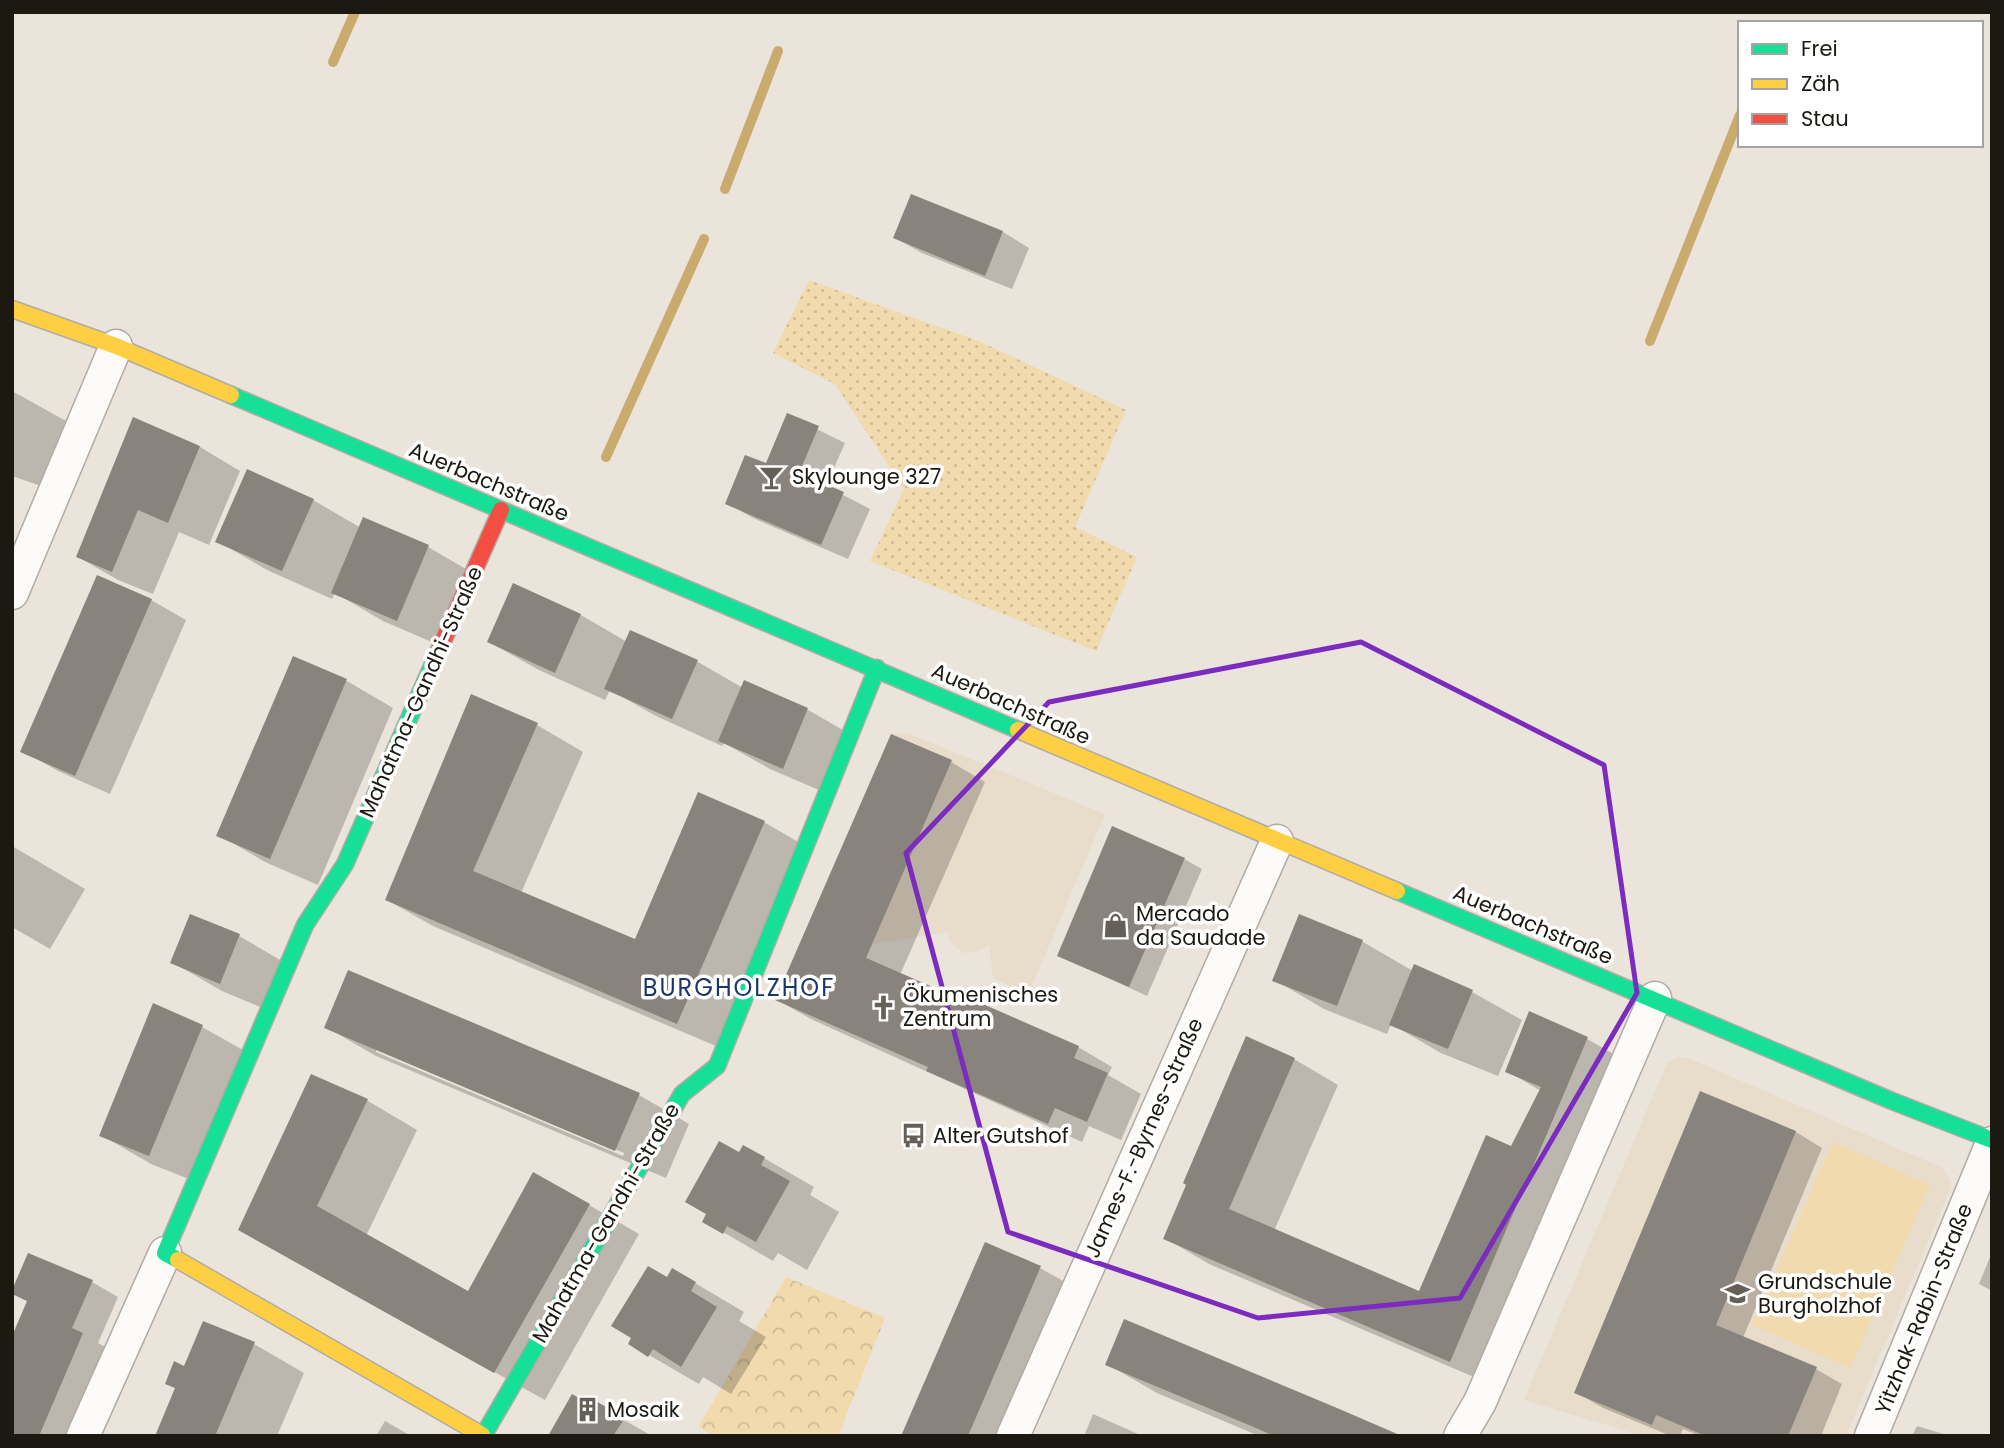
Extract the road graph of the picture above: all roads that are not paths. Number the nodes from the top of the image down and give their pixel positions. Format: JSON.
{"nodes":[{"id":1,"x":12,"y":309,"type":"edge"},
{"id":2,"x":116,"y":346,"type":"junction"},
{"id":3,"x":501,"y":510,"type":"junction"},
{"id":4,"x":12,"y":593,"type":"edge"},
{"id":5,"x":877,"y":668,"type":"junction"},
{"id":6,"x":1277,"y":841,"type":"junction"},
{"id":7,"x":1654,"y":998,"type":"junction"},
{"id":8,"x":1992,"y":1141,"type":"edge"},
{"id":9,"x":165,"y":1253,"type":"junction"},
{"id":10,"x":83,"y":1436,"type":"edge"},
{"id":11,"x":483,"y":1436,"type":"edge"},
{"id":12,"x":1013,"y":1436,"type":"edge"},
{"id":13,"x":1460,"y":1436,"type":"edge"},
{"id":14,"x":1871,"y":1436,"type":"edge"}],
"edges":[{"from":1,"to":2,"type":"main road","name":"Auerbachstraße"},
{"from":2,"to":3,"type":"main road","name":"Auerbachstraße"},
{"from":2,"to":4,"type":"street"},
{"from":3,"to":5,"type":"main road","name":"Auerbachstraße"},
{"from":3,"to":9,"type":"main road","name":"Mahatma-Gandhi-Straße"},
{"from":5,"to":6,"type":"main road","name":"Auerbachstraße"},
{"from":5,"to":11,"type":"main road","name":"Mahatma-Gandhi-Straße"},
{"from":6,"to":7,"type":"main road","name":"Auerbachstraße"},
{"from":6,"to":12,"type":"street","name":"James-F.-Byrnes-Straße"},
{"from":7,"to":8,"type":"main road","name":"Auerbachstraße"},
{"from":7,"to":13,"type":"street"},
{"from":8,"to":14,"type":"street","name":"Yitzhak-Rabin-Straße"},
{"from":9,"to":10,"type":"street","name":"Mahatma-Gandhi-Straße"},
{"from":9,"to":11,"type":"main road","name":"Mahatma-Gandhi-Straße"}]}
